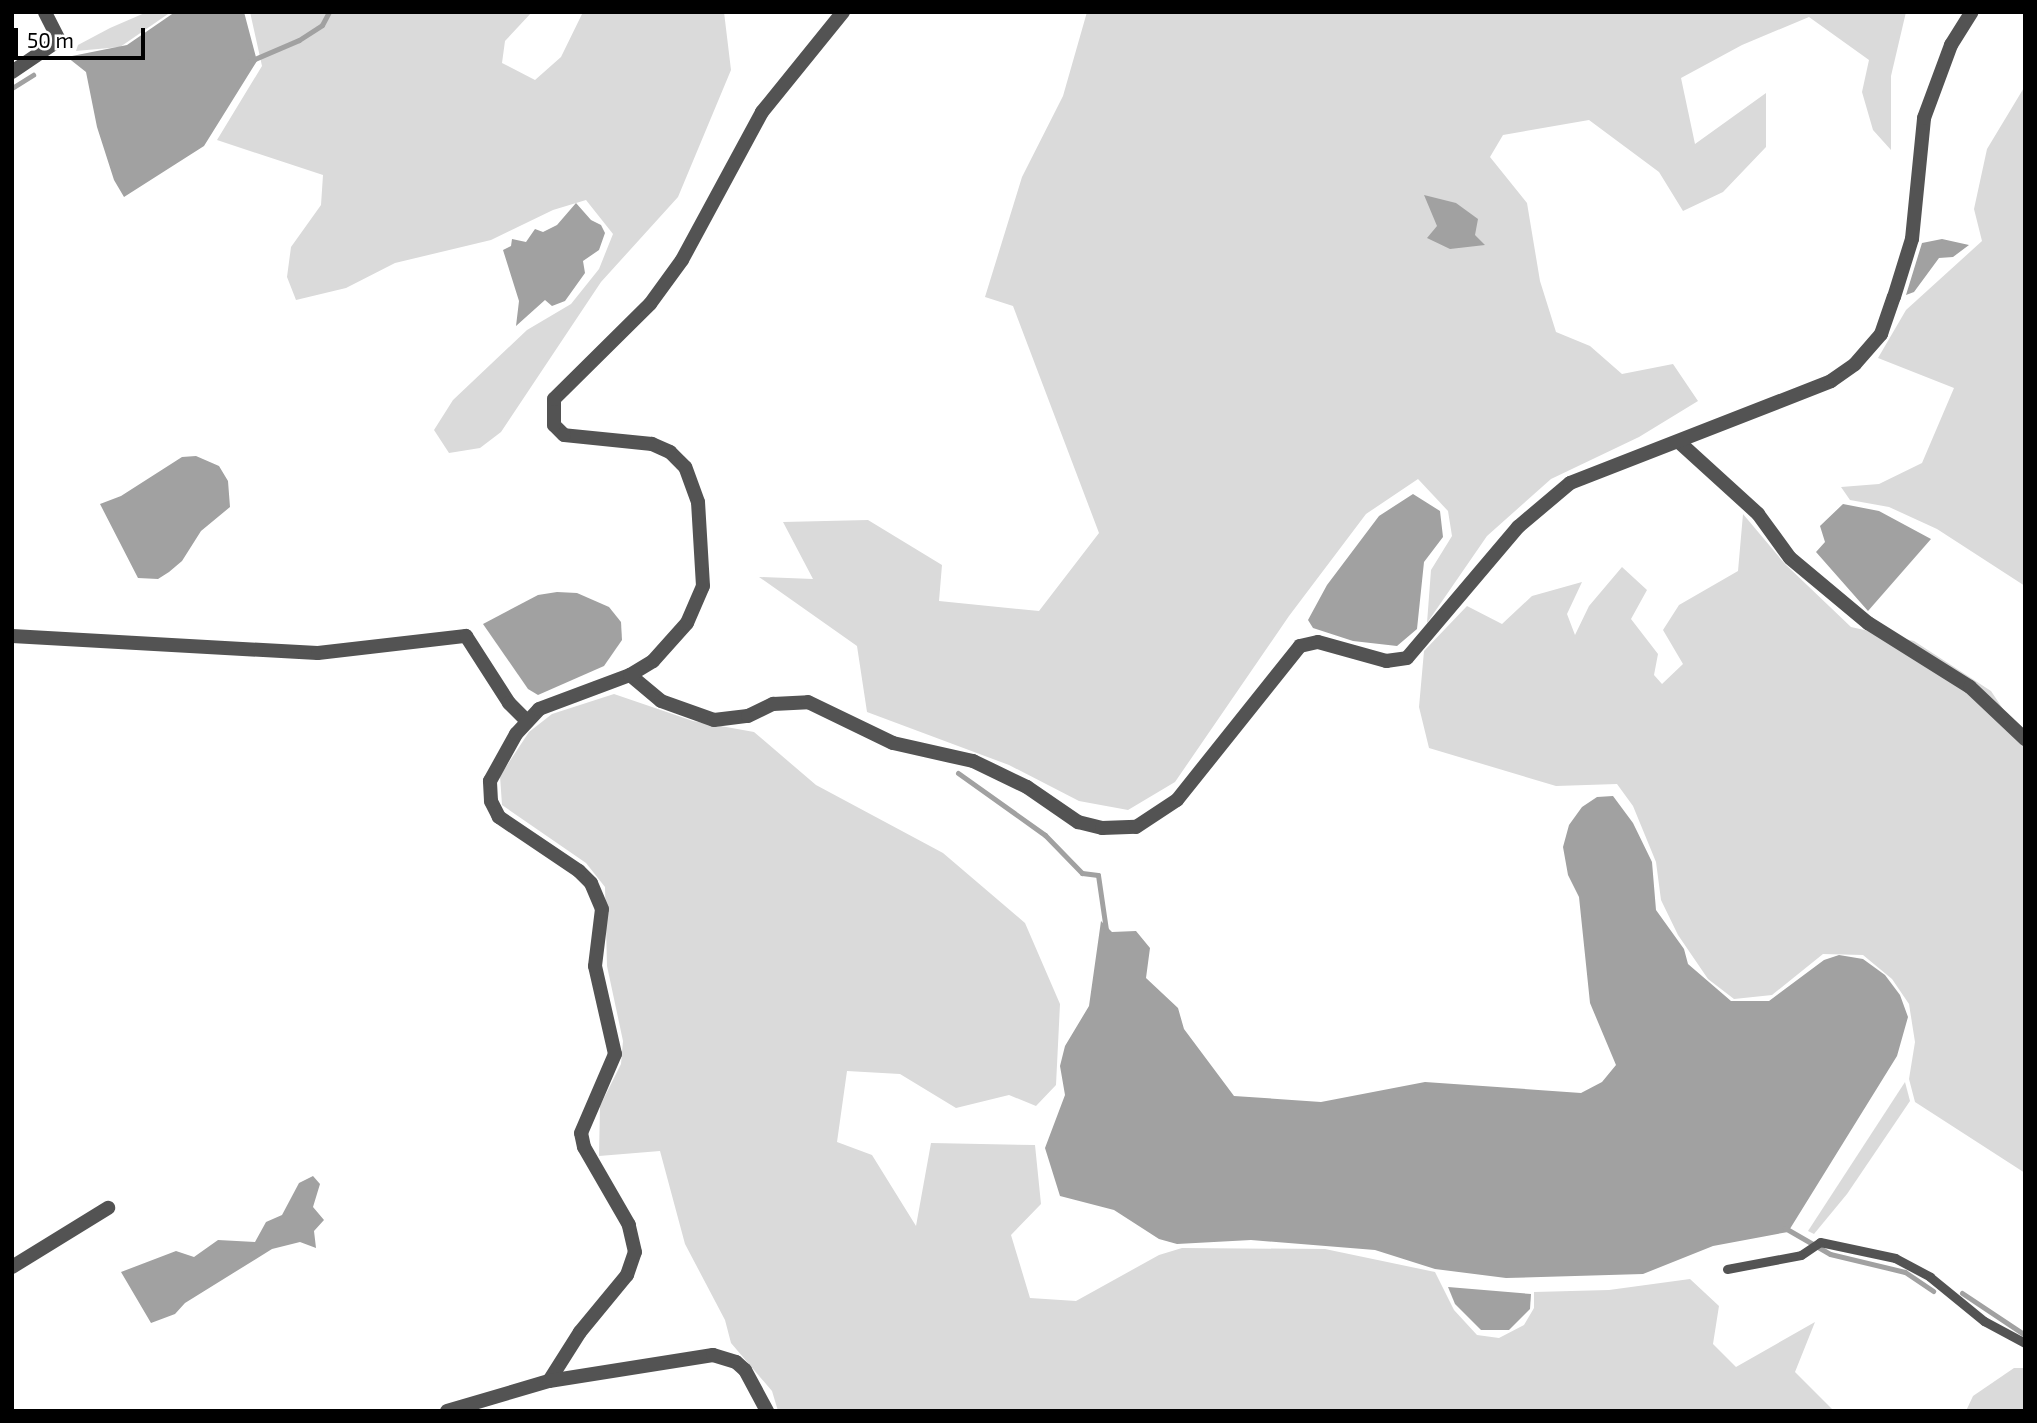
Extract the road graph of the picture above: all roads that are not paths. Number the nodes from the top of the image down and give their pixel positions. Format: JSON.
{"nodes":[{"id":1,"x":46,"y":12,"type":"edge"},
{"id":2,"x":844,"y":12,"type":"edge"},
{"id":3,"x":1972,"y":12,"type":"edge"},
{"id":4,"x":12,"y":72,"type":"edge"},
{"id":5,"x":1679,"y":442,"type":"junction"},
{"id":6,"x":12,"y":636,"type":"edge"},
{"id":7,"x":630,"y":675,"type":"junction"},
{"id":8,"x":526,"y":720,"type":"junction"},
{"id":9,"x":2025,"y":739,"type":"edge"},
{"id":10,"x":108,"y":1208,"type":"dead end"},
{"id":11,"x":12,"y":1267,"type":"edge"},
{"id":12,"x":1727,"y":1269,"type":"dead end"},
{"id":13,"x":2025,"y":1343,"type":"edge"},
{"id":14,"x":549,"y":1381,"type":"junction"},
{"id":15,"x":447,"y":1411,"type":"edge"},
{"id":16,"x":767,"y":1411,"type":"edge"}],
"edges":[{"from":1,"to":4,"type":"street"},
{"from":2,"to":7,"type":"street"},
{"from":3,"to":5,"type":"street"},
{"from":5,"to":7,"type":"street"},
{"from":5,"to":9,"type":"street"},
{"from":6,"to":8,"type":"street"},
{"from":7,"to":8,"type":"street"},
{"from":8,"to":14,"type":"street"},
{"from":10,"to":11,"type":"street"},
{"from":12,"to":13,"type":"lane"},
{"from":14,"to":15,"type":"street"},
{"from":14,"to":16,"type":"street"}]}
